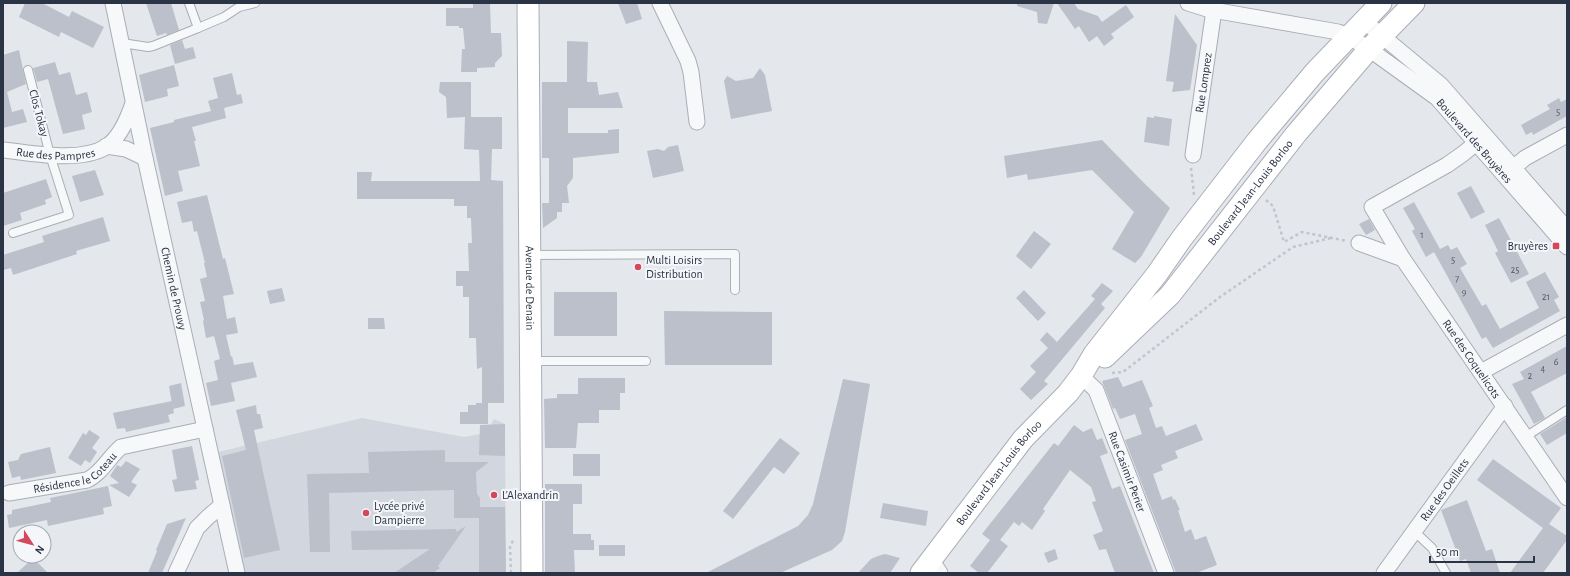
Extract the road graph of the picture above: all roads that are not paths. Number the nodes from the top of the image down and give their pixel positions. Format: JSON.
{"nodes":[{"id":1,"x":114,"y":3,"type":"edge"},
{"id":2,"x":190,"y":3,"type":"edge"},
{"id":3,"x":255,"y":3,"type":"edge"},
{"id":4,"x":518,"y":3,"type":"edge"},
{"id":5,"x":528,"y":3,"type":"edge"},
{"id":6,"x":660,"y":3,"type":"edge"},
{"id":7,"x":1188,"y":3,"type":"edge"},
{"id":8,"x":1381,"y":3,"type":"edge"},
{"id":9,"x":1414,"y":3,"type":"edge"},
{"id":10,"x":1214,"y":6,"type":"edge"},
{"id":11,"x":1364,"y":21,"type":"junction"},
{"id":12,"x":198,"y":28,"type":"junction"},
{"id":13,"x":1348,"y":36,"type":"junction"},
{"id":14,"x":1375,"y":42,"type":"junction"},
{"id":15,"x":122,"y":43,"type":"junction"},
{"id":16,"x":28,"y":70,"type":"dead end"},
{"id":17,"x":133,"y":103,"type":"junction"},
{"id":18,"x":697,"y":122,"type":"dead end"},
{"id":19,"x":1567,"y":135,"type":"edge"},
{"id":20,"x":1481,"y":139,"type":"junction"},
{"id":21,"x":106,"y":146,"type":"junction"},
{"id":22,"x":3,"y":150,"type":"edge"},
{"id":23,"x":50,"y":155,"type":"junction"},
{"id":24,"x":1193,"y":155,"type":"road end"},
{"id":25,"x":145,"y":158,"type":"junction"},
{"id":26,"x":1509,"y":171,"type":"junction"},
{"id":27,"x":1567,"y":229,"type":"edge"},
{"id":28,"x":13,"y":233,"type":"dead end"},
{"id":29,"x":1359,"y":243,"type":"road end"},
{"id":30,"x":1567,"y":247,"type":"edge"},
{"id":31,"x":530,"y":255,"type":"junction"},
{"id":32,"x":1403,"y":259,"type":"junction"},
{"id":33,"x":735,"y":290,"type":"dead end"},
{"id":34,"x":1567,"y":325,"type":"edge"},
{"id":35,"x":531,"y":361,"type":"junction"},
{"id":36,"x":646,"y":361,"type":"dead end"},
{"id":37,"x":1481,"y":372,"type":"junction"},
{"id":38,"x":1081,"y":376,"type":"junction"},
{"id":39,"x":1505,"y":406,"type":"junction"},
{"id":40,"x":1567,"y":410,"type":"edge"},
{"id":41,"x":206,"y":429,"type":"junction"},
{"id":42,"x":1525,"y":437,"type":"junction"},
{"id":43,"x":9,"y":493,"type":"dead end"},
{"id":44,"x":1567,"y":498,"type":"edge"},
{"id":45,"x":222,"y":505,"type":"junction"},
{"id":46,"x":1414,"y":531,"type":"junction"},
{"id":47,"x":930,"y":569,"type":"edge"},
{"id":48,"x":176,"y":573,"type":"edge"},
{"id":49,"x":236,"y":573,"type":"edge"},
{"id":50,"x":522,"y":573,"type":"edge"},
{"id":51,"x":532,"y":573,"type":"edge"},
{"id":52,"x":1166,"y":573,"type":"edge"},
{"id":53,"x":1384,"y":573,"type":"edge"},
{"id":54,"x":1446,"y":573,"type":"edge"}],
"edges":[{"from":1,"to":15,"type":"street","name":"Chemin de Prouvy"},
{"from":2,"to":12,"type":"lane"},
{"from":3,"to":12,"type":"lane"},
{"from":4,"to":50,"type":"main road","name":"Avenue de Denain"},
{"from":5,"to":31,"type":"main road","name":"Avenue de Denain"},
{"from":6,"to":18,"type":"street"},
{"from":7,"to":10,"type":"street"},
{"from":8,"to":11,"type":"main road","name":"Boulevard Jean-Louis Borloo"},
{"from":9,"to":14,"type":"main road","name":"Boulevard Jean-Louis Borloo"},
{"from":10,"to":13,"type":"street"},
{"from":10,"to":24,"type":"street","name":"Rue Lomprez"},
{"from":11,"to":13,"type":"main road","name":"Boulevard Jean-Louis Borloo"},
{"from":11,"to":14,"type":"street"},
{"from":12,"to":15,"type":"lane"},
{"from":13,"to":14,"type":"street"},
{"from":13,"to":38,"type":"main road","name":"Boulevard Jean-Louis Borloo"},
{"from":14,"to":20,"type":"street","name":"Boulevard des Bruyères"},
{"from":14,"to":38,"type":"main road","name":"Boulevard Jean-Louis Borloo"},
{"from":15,"to":17,"type":"street","name":"Chemin de Prouvy"},
{"from":16,"to":23,"type":"lane","name":"Clos Tokay"},
{"from":17,"to":21,"type":"street","name":"Rue des Pampres"},
{"from":17,"to":25,"type":"street","name":"Chemin de Prouvy"},
{"from":19,"to":26,"type":"street"},
{"from":20,"to":26,"type":"street","name":"Boulevard des Bruyères"},
{"from":20,"to":32,"type":"street","name":"Rue des Coquelicots"},
{"from":21,"to":23,"type":"street","name":"Rue des Pampres"},
{"from":21,"to":25,"type":"street","name":"Rue des Pampres"},
{"from":22,"to":23,"type":"street","name":"Rue des Pampres"},
{"from":23,"to":28,"type":"lane","name":"Clos Tokay"},
{"from":25,"to":41,"type":"street","name":"Chemin de Prouvy"},
{"from":26,"to":27,"type":"street","name":"Boulevard des Bruyères"},
{"from":26,"to":30,"type":"street","name":"Boulevard des Bruyères"},
{"from":29,"to":32,"type":"street"},
{"from":31,"to":33,"type":"lane"},
{"from":31,"to":35,"type":"main road","name":"Avenue de Denain"},
{"from":32,"to":37,"type":"street","name":"Rue des Coquelicots"},
{"from":34,"to":37,"type":"street"},
{"from":35,"to":36,"type":"lane"},
{"from":35,"to":51,"type":"main road","name":"Avenue de Denain"},
{"from":37,"to":39,"type":"street","name":"Rue des Coquelicots"},
{"from":38,"to":47,"type":"main road","name":"Boulevard Jean-Louis Borloo"},
{"from":38,"to":52,"type":"street","name":"Rue Casimir Perier"},
{"from":39,"to":42,"type":"street","name":"Rue des Coquelicots"},
{"from":39,"to":46,"type":"street","name":"Rue des Oeillets"},
{"from":40,"to":42,"type":"lane"},
{"from":41,"to":43,"type":"street","name":"Résidence le Coteau"},
{"from":41,"to":45,"type":"street","name":"Chemin de Prouvy"},
{"from":42,"to":44,"type":"street","name":"Rue des Coquelicots"},
{"from":45,"to":48,"type":"street"},
{"from":45,"to":49,"type":"street","name":"Chemin de Prouvy"},
{"from":46,"to":53,"type":"street","name":"Rue des Oeillets"},
{"from":46,"to":54,"type":"lane"}]}
